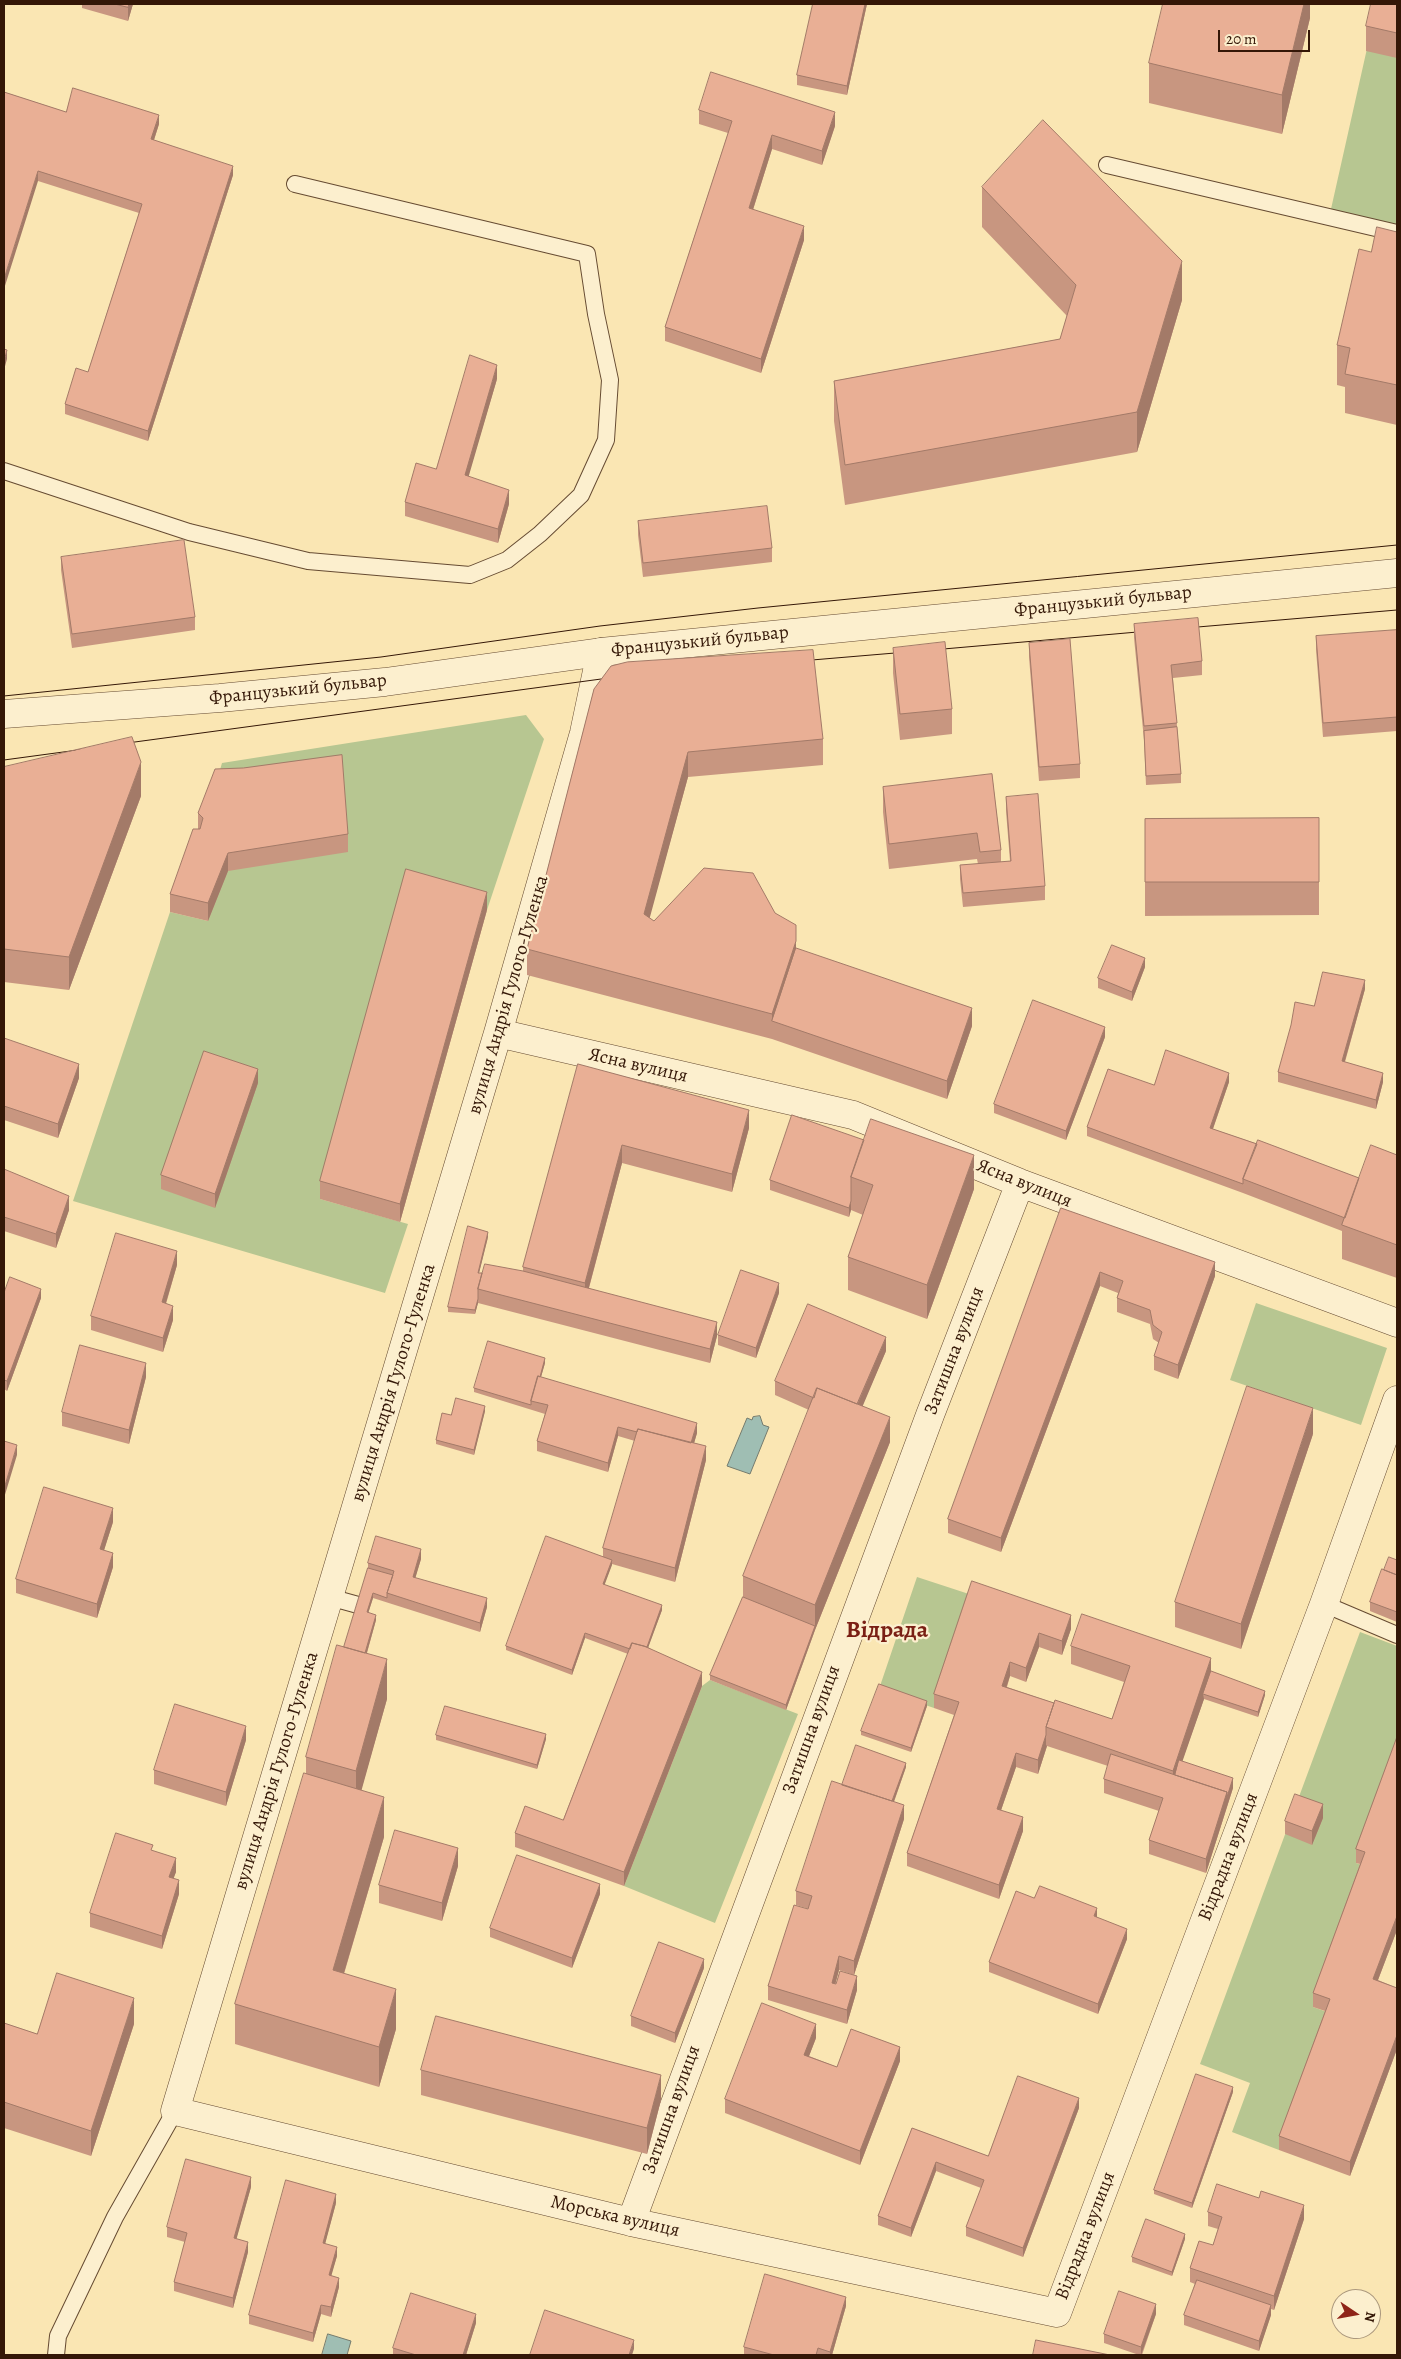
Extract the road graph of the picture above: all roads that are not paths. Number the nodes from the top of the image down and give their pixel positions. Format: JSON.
{"nodes":[{"id":1,"x":1107,"y":165,"type":"dead end"},
{"id":2,"x":295,"y":184,"type":"dead end"},
{"id":3,"x":1397,"y":233,"type":"edge"},
{"id":4,"x":4,"y":471,"type":"edge"},
{"id":5,"x":1397,"y":573,"type":"edge"},
{"id":6,"x":601,"y":652,"type":"junction"},
{"id":7,"x":4,"y":714,"type":"edge"},
{"id":8,"x":498,"y":1033,"type":"junction"},
{"id":9,"x":1020,"y":1183,"type":"junction"},
{"id":10,"x":1397,"y":1323,"type":"edge"},
{"id":11,"x":1397,"y":1400,"type":"edge"},
{"id":12,"x":329,"y":1597,"type":"junction"},
{"id":13,"x":1324,"y":1604,"type":"junction"},
{"id":14,"x":358,"y":1605,"type":"edge"},
{"id":15,"x":1397,"y":1635,"type":"edge"},
{"id":16,"x":175,"y":2112,"type":"junction"},
{"id":17,"x":631,"y":2222,"type":"junction"},
{"id":18,"x":1057,"y":2313,"type":"joint"},
{"id":19,"x":56,"y":2355,"type":"edge"}],
"edges":[{"from":1,"to":3,"type":"lane"},
{"from":2,"to":4,"type":"lane"},
{"from":5,"to":6,"type":"street","name":"Французький бульвар"},
{"from":6,"to":7,"type":"street","name":"Французький бульвар"},
{"from":6,"to":8,"type":"street","name":"вулиця Андрія Гулого-Гуленка"},
{"from":8,"to":9,"type":"street","name":"Ясна вулиця"},
{"from":8,"to":12,"type":"street","name":"вулиця Андрія Гулого-Гуленка"},
{"from":9,"to":10,"type":"street","name":"Ясна вулиця"},
{"from":9,"to":17,"type":"street","name":"Затишна вулиця"},
{"from":11,"to":13,"type":"street","name":"Відрадна вулиця"},
{"from":12,"to":14,"type":"lane"},
{"from":12,"to":16,"type":"street","name":"вулиця Андрія Гулого-Гуленка"},
{"from":13,"to":15,"type":"lane"},
{"from":13,"to":18,"type":"street","name":"Відрадна вулиця"},
{"from":16,"to":17,"type":"street","name":"Морська вулиця"},
{"from":16,"to":19,"type":"lane"},
{"from":17,"to":18,"type":"street","name":"Морська вулиця"}]}
